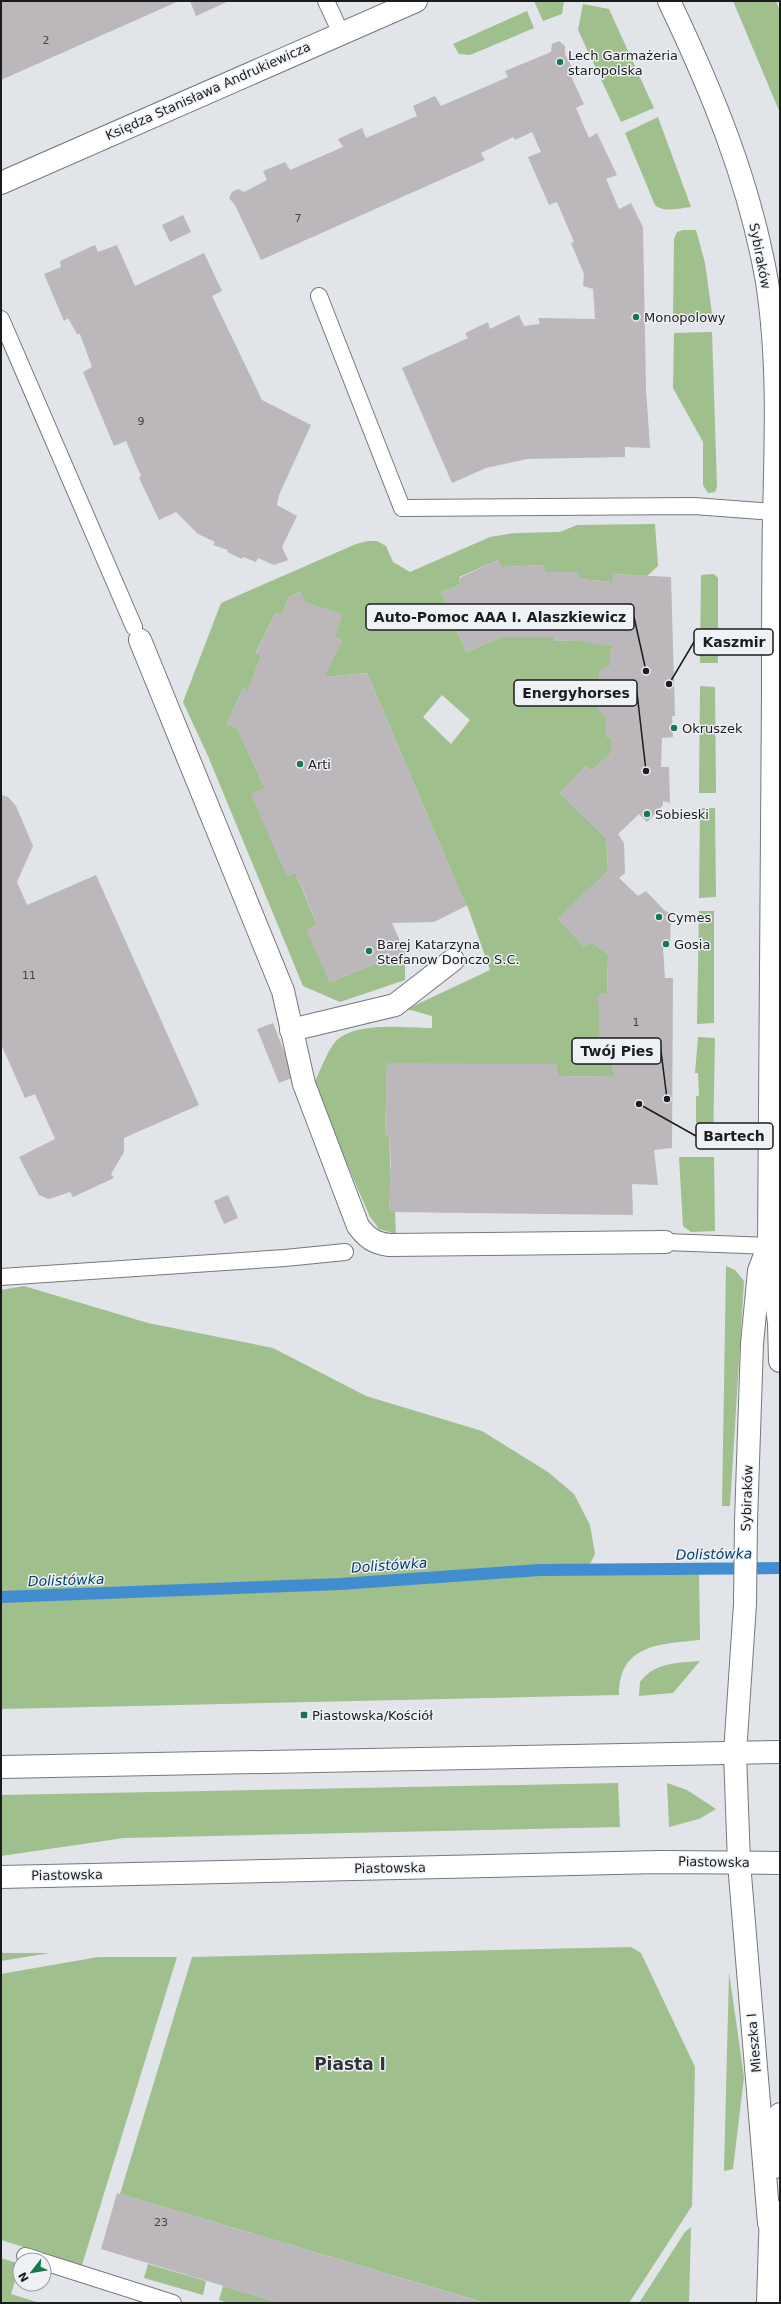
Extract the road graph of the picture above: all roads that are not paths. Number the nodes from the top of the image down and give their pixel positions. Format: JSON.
{"nodes":[{"id":1,"x":326,"y":1,"type":"edge"},
{"id":2,"x":416,"y":1,"type":"edge"},
{"id":3,"x":669,"y":1,"type":"edge"},
{"id":4,"x":341,"y":33,"type":"junction"},
{"id":5,"x":1,"y":183,"type":"edge"},
{"id":6,"x":319,"y":296,"type":"dead end"},
{"id":7,"x":1,"y":319,"type":"edge"},
{"id":8,"x":778,"y":482,"type":"edge"},
{"id":9,"x":774,"y":512,"type":"junction"},
{"id":10,"x":776,"y":618,"type":"edge"},
{"id":11,"x":137,"y":633,"type":"joint"},
{"id":12,"x":453,"y":960,"type":"dead end"},
{"id":13,"x":291,"y":1030,"type":"junction"},
{"id":14,"x":665,"y":1242,"type":"joint"},
{"id":15,"x":769,"y":1246,"type":"junction"},
{"id":16,"x":345,"y":1252,"type":"dead end"},
{"id":17,"x":1,"y":1277,"type":"edge"},
{"id":18,"x":780,"y":1361,"type":"edge"},
{"id":19,"x":780,"y":1752,"type":"edge"},
{"id":20,"x":735,"y":1753,"type":"junction"},
{"id":21,"x":1,"y":1767,"type":"edge"},
{"id":22,"x":739,"y":1863,"type":"junction"},
{"id":23,"x":780,"y":1863,"type":"edge"},
{"id":24,"x":1,"y":1877,"type":"edge"},
{"id":25,"x":780,"y":2114,"type":"edge"},
{"id":26,"x":770,"y":2223,"type":"junction"},
{"id":27,"x":52,"y":2265,"type":"edge"},
{"id":28,"x":173,"y":2303,"type":"edge"},
{"id":29,"x":768,"y":2303,"type":"edge"}],
"edges":[{"from":1,"to":4,"type":"lane"},
{"from":2,"to":4,"type":"street","name":"Księdza Stanisława Andrukiewicza"},
{"from":3,"to":8,"type":"street","name":"Sybiraków"},
{"from":4,"to":5,"type":"street","name":"Księdza Stanisława Andrukiewicza"},
{"from":6,"to":9,"type":"lane"},
{"from":7,"to":11,"type":"lane"},
{"from":8,"to":9,"type":"street","name":"Sybiraków"},
{"from":9,"to":10,"type":"street","name":"Sybiraków"},
{"from":10,"to":15,"type":"street","name":"Sybiraków"},
{"from":11,"to":13,"type":"street"},
{"from":12,"to":13,"type":"street"},
{"from":13,"to":14,"type":"street"},
{"from":14,"to":15,"type":"lane"},
{"from":15,"to":18,"type":"street","name":"Sybiraków"},
{"from":15,"to":20,"type":"street","name":"Sybiraków"},
{"from":16,"to":17,"type":"lane"},
{"from":19,"to":20,"type":"street"},
{"from":20,"to":21,"type":"street"},
{"from":20,"to":22,"type":"street","name":"Mieszka I"},
{"from":22,"to":23,"type":"street","name":"Piastowska"},
{"from":22,"to":24,"type":"street","name":"Piastowska"},
{"from":22,"to":26,"type":"street","name":"Mieszka I"},
{"from":25,"to":26,"type":"street","name":"Mieszka I"},
{"from":26,"to":29,"type":"street","name":"Mieszka I"},
{"from":27,"to":28,"type":"lane"}]}
